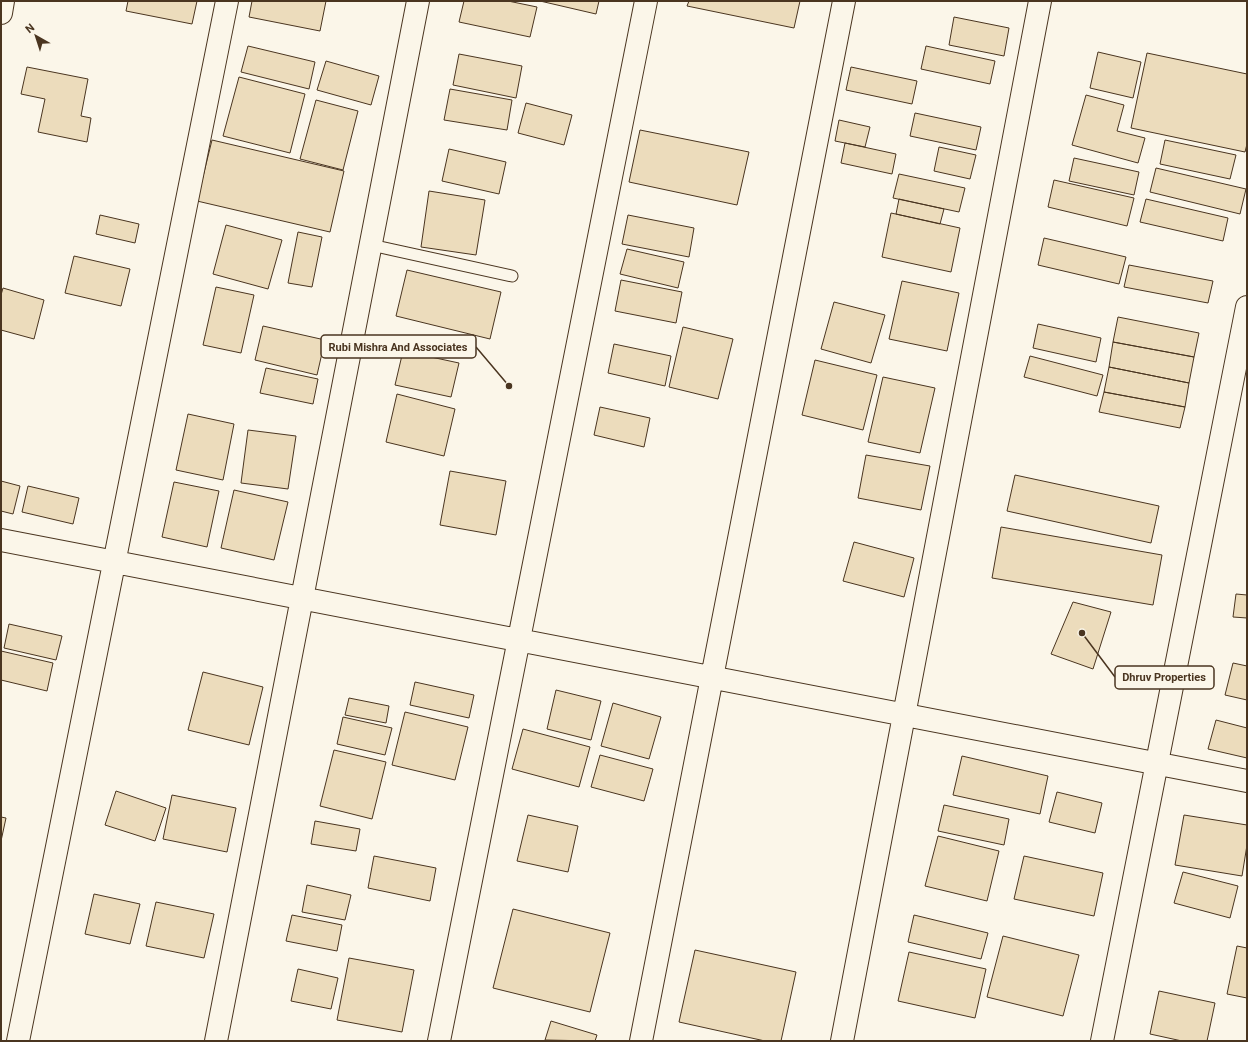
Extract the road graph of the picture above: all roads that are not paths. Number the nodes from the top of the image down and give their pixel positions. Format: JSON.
{"nodes":[{"id":1,"x":3,"y":1,"type":"edge"},
{"id":2,"x":227,"y":1,"type":"edge"},
{"id":3,"x":418,"y":1,"type":"edge"},
{"id":4,"x":646,"y":1,"type":"edge"},
{"id":5,"x":844,"y":1,"type":"edge"},
{"id":6,"x":1040,"y":1,"type":"edge"},
{"id":7,"x":1,"y":13,"type":"edge"},
{"id":8,"x":371,"y":246,"type":"junction"},
{"id":9,"x":512,"y":276,"type":"dead end"},
{"id":10,"x":1247,"y":307,"type":"edge"},
{"id":11,"x":1,"y":540,"type":"edge"},
{"id":12,"x":114,"y":562,"type":"junction"},
{"id":13,"x":302,"y":599,"type":"junction"},
{"id":14,"x":519,"y":641,"type":"junction"},
{"id":15,"x":712,"y":678,"type":"junction"},
{"id":16,"x":904,"y":715,"type":"junction"},
{"id":17,"x":1157,"y":764,"type":"junction"},
{"id":18,"x":1247,"y":781,"type":"edge"},
{"id":19,"x":18,"y":1041,"type":"edge"},
{"id":20,"x":216,"y":1041,"type":"edge"},
{"id":21,"x":439,"y":1041,"type":"edge"},
{"id":22,"x":641,"y":1041,"type":"edge"},
{"id":23,"x":842,"y":1041,"type":"edge"},
{"id":24,"x":1102,"y":1041,"type":"edge"}],
"edges":[{"from":1,"to":7,"type":"street"},
{"from":2,"to":12,"type":"street"},
{"from":3,"to":8,"type":"street"},
{"from":4,"to":14,"type":"street"},
{"from":5,"to":15,"type":"street"},
{"from":6,"to":16,"type":"street"},
{"from":8,"to":9,"type":"lane"},
{"from":8,"to":13,"type":"street"},
{"from":10,"to":17,"type":"street"},
{"from":11,"to":12,"type":"street"},
{"from":12,"to":13,"type":"street"},
{"from":12,"to":19,"type":"street"},
{"from":13,"to":14,"type":"street"},
{"from":13,"to":20,"type":"street"},
{"from":14,"to":15,"type":"street"},
{"from":14,"to":21,"type":"street"},
{"from":15,"to":16,"type":"street"},
{"from":15,"to":22,"type":"street"},
{"from":16,"to":17,"type":"street"},
{"from":16,"to":23,"type":"street"},
{"from":17,"to":18,"type":"street"},
{"from":17,"to":24,"type":"street"}]}
